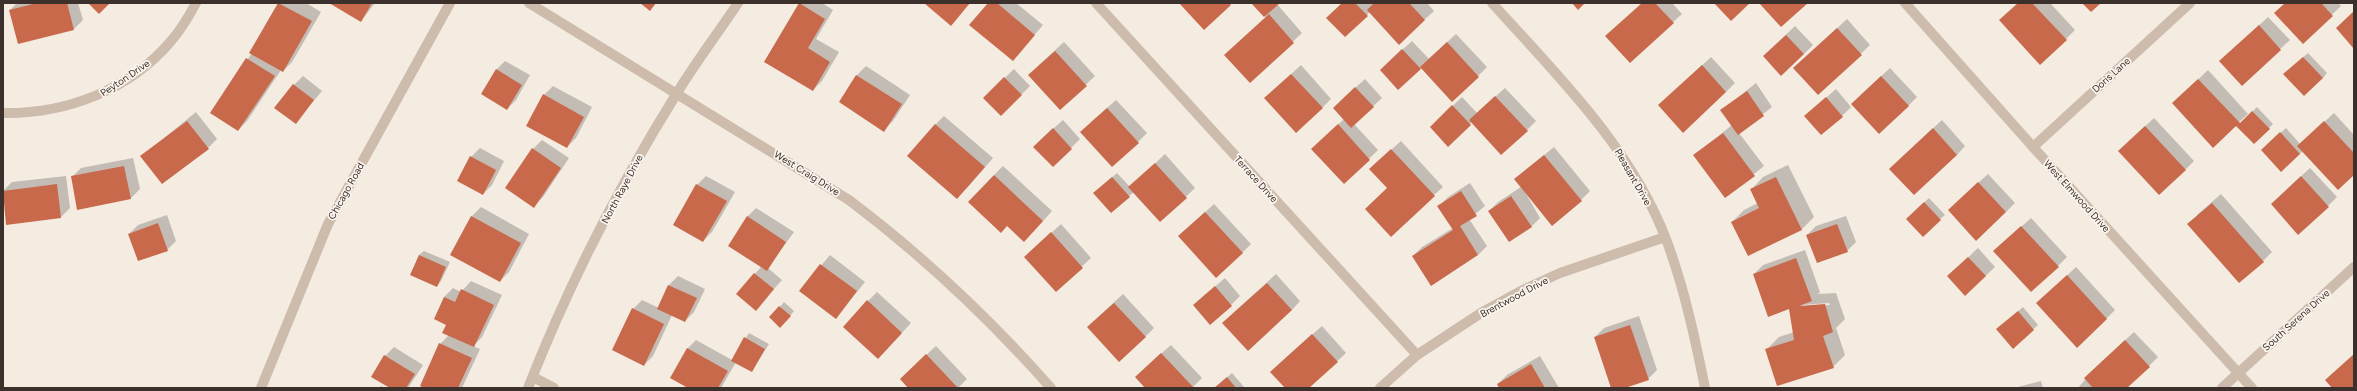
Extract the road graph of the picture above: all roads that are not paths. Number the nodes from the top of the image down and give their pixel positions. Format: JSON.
{"nodes":[{"id":1,"x":196,"y":3,"type":"edge"},
{"id":2,"x":450,"y":3,"type":"edge"},
{"id":3,"x":529,"y":3,"type":"edge"},
{"id":4,"x":738,"y":3,"type":"edge"},
{"id":5,"x":1096,"y":3,"type":"edge"},
{"id":6,"x":1492,"y":3,"type":"edge"},
{"id":7,"x":1905,"y":3,"type":"edge"},
{"id":8,"x":2190,"y":3,"type":"edge"},
{"id":9,"x":677,"y":92,"type":"junction"},
{"id":10,"x":3,"y":113,"type":"edge"},
{"id":11,"x":2033,"y":147,"type":"junction"},
{"id":12,"x":1665,"y":237,"type":"junction"},
{"id":13,"x":2354,"y":267,"type":"edge"},
{"id":14,"x":1416,"y":355,"type":"junction"},
{"id":15,"x":2238,"y":372,"type":"junction"},
{"id":16,"x":533,"y":377,"type":"junction"},
{"id":17,"x":261,"y":388,"type":"edge"},
{"id":18,"x":528,"y":388,"type":"edge"},
{"id":19,"x":554,"y":388,"type":"edge"},
{"id":20,"x":1051,"y":388,"type":"edge"},
{"id":21,"x":1380,"y":388,"type":"edge"},
{"id":22,"x":1706,"y":388,"type":"edge"},
{"id":23,"x":2222,"y":388,"type":"edge"},
{"id":24,"x":2252,"y":388,"type":"edge"}],
"edges":[{"from":1,"to":10,"type":"street","name":"Peyton Drive"},
{"from":2,"to":17,"type":"street","name":"Chicago Road"},
{"from":3,"to":9,"type":"street","name":"West Craig Drive"},
{"from":4,"to":9,"type":"street","name":"North Raye Drive"},
{"from":5,"to":14,"type":"street","name":"Terrace Drive"},
{"from":6,"to":12,"type":"street","name":"Pleasant Drive"},
{"from":7,"to":11,"type":"street","name":"West Elmwood Drive"},
{"from":8,"to":11,"type":"street","name":"Doris Lane"},
{"from":9,"to":16,"type":"street","name":"North Raye Drive"},
{"from":9,"to":20,"type":"street","name":"West Craig Drive"},
{"from":11,"to":15,"type":"street","name":"West Elmwood Drive"},
{"from":12,"to":14,"type":"street","name":"Brentwood Drive"},
{"from":12,"to":22,"type":"street","name":"Pleasant Drive"},
{"from":13,"to":15,"type":"street","name":"South Serena Drive"},
{"from":14,"to":21,"type":"street","name":"Brentwood Drive"},
{"from":15,"to":23,"type":"street","name":"South Serena Drive"},
{"from":15,"to":24,"type":"street","name":"West Elmwood Drive"},
{"from":16,"to":18,"type":"street","name":"North Raye Drive"},
{"from":16,"to":19,"type":"street"}]}
